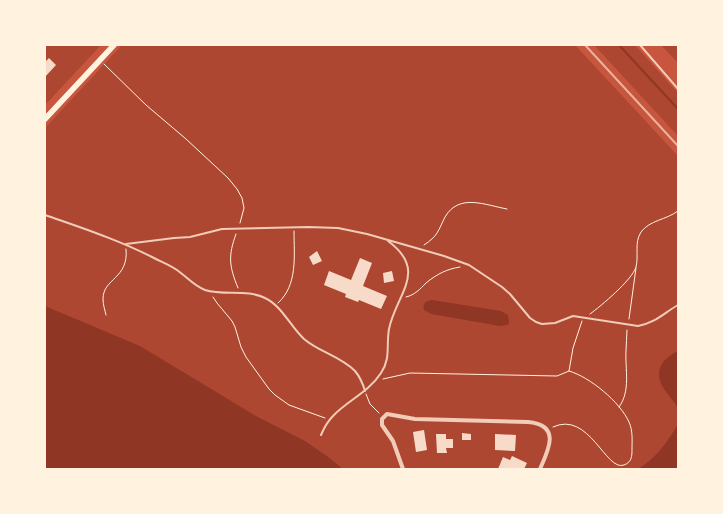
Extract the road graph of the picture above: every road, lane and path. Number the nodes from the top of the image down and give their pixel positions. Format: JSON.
{"nodes":[{"id":1,"x":114,"y":45,"type":"edge"},
{"id":2,"x":640,"y":45,"type":"edge"},
{"id":3,"x":100,"y":60,"type":"junction"},
{"id":4,"x":678,"y":89,"type":"edge"},
{"id":5,"x":45,"y":119,"type":"edge"},
{"id":6,"x":506,"y":209,"type":"dead end"},
{"id":7,"x":678,"y":211,"type":"edge"},
{"id":8,"x":45,"y":215,"type":"edge"},
{"id":9,"x":294,"y":227,"type":"junction"},
{"id":10,"x":238,"y":229,"type":"junction"},
{"id":11,"x":385,"y":239,"type":"junction"},
{"id":12,"x":126,"y":244,"type":"junction"},
{"id":13,"x":424,"y":245,"type":"dead end"},
{"id":14,"x":468,"y":265,"type":"junction"},
{"id":15,"x":636,"y":267,"type":"junction"},
{"id":16,"x":211,"y":291,"type":"junction"},
{"id":17,"x":240,"y":293,"type":"junction"},
{"id":18,"x":401,"y":297,"type":"junction"},
{"id":19,"x":276,"y":305,"type":"junction"},
{"id":20,"x":678,"y":305,"type":"edge"},
{"id":21,"x":106,"y":315,"type":"dead end"},
{"id":22,"x":583,"y":318,"type":"junction"},
{"id":23,"x":628,"y":325,"type":"junction"},
{"id":24,"x":569,"y":371,"type":"junction"},
{"id":25,"x":373,"y":382,"type":"junction"},
{"id":26,"x":365,"y":391,"type":"junction"},
{"id":27,"x":619,"y":408,"type":"junction"},
{"id":28,"x":383,"y":417,"type":"junction"},
{"id":29,"x":329,"y":420,"type":"junction"},
{"id":30,"x":548,"y":430,"type":"junction"},
{"id":31,"x":320,"y":435,"type":"dead end"},
{"id":32,"x":404,"y":469,"type":"edge"},
{"id":33,"x":540,"y":469,"type":"edge"}],
"edges":[{"from":1,"to":3,"type":"main road"},
{"from":2,"to":4,"type":"lane"},
{"from":3,"to":5,"type":"main road"},
{"from":3,"to":10,"type":"path"},
{"from":6,"to":13,"type":"path"},
{"from":7,"to":15,"type":"path"},
{"from":8,"to":12,"type":"lane"},
{"from":9,"to":10,"type":"lane"},
{"from":9,"to":11,"type":"lane"},
{"from":9,"to":19,"type":"path"},
{"from":10,"to":12,"type":"lane"},
{"from":10,"to":17,"type":"path"},
{"from":11,"to":14,"type":"lane"},
{"from":11,"to":18,"type":"lane"},
{"from":12,"to":16,"type":"lane"},
{"from":12,"to":21,"type":"path"},
{"from":14,"to":18,"type":"path"},
{"from":14,"to":22,"type":"lane"},
{"from":15,"to":22,"type":"path"},
{"from":15,"to":23,"type":"path"},
{"from":16,"to":17,"type":"lane"},
{"from":16,"to":29,"type":"path"},
{"from":17,"to":19,"type":"lane"},
{"from":18,"to":25,"type":"lane"},
{"from":19,"to":26,"type":"lane"},
{"from":20,"to":23,"type":"lane"},
{"from":22,"to":23,"type":"lane"},
{"from":22,"to":24,"type":"path"},
{"from":23,"to":27,"type":"path"},
{"from":24,"to":25,"type":"path"},
{"from":24,"to":27,"type":"path"},
{"from":25,"to":26,"type":"lane"},
{"from":26,"to":28,"type":"path"},
{"from":26,"to":29,"type":"lane"},
{"from":27,"to":30,"type":"path"},
{"from":28,"to":30,"type":"street"},
{"from":28,"to":32,"type":"street"},
{"from":29,"to":31,"type":"lane"},
{"from":30,"to":33,"type":"street"}]}
